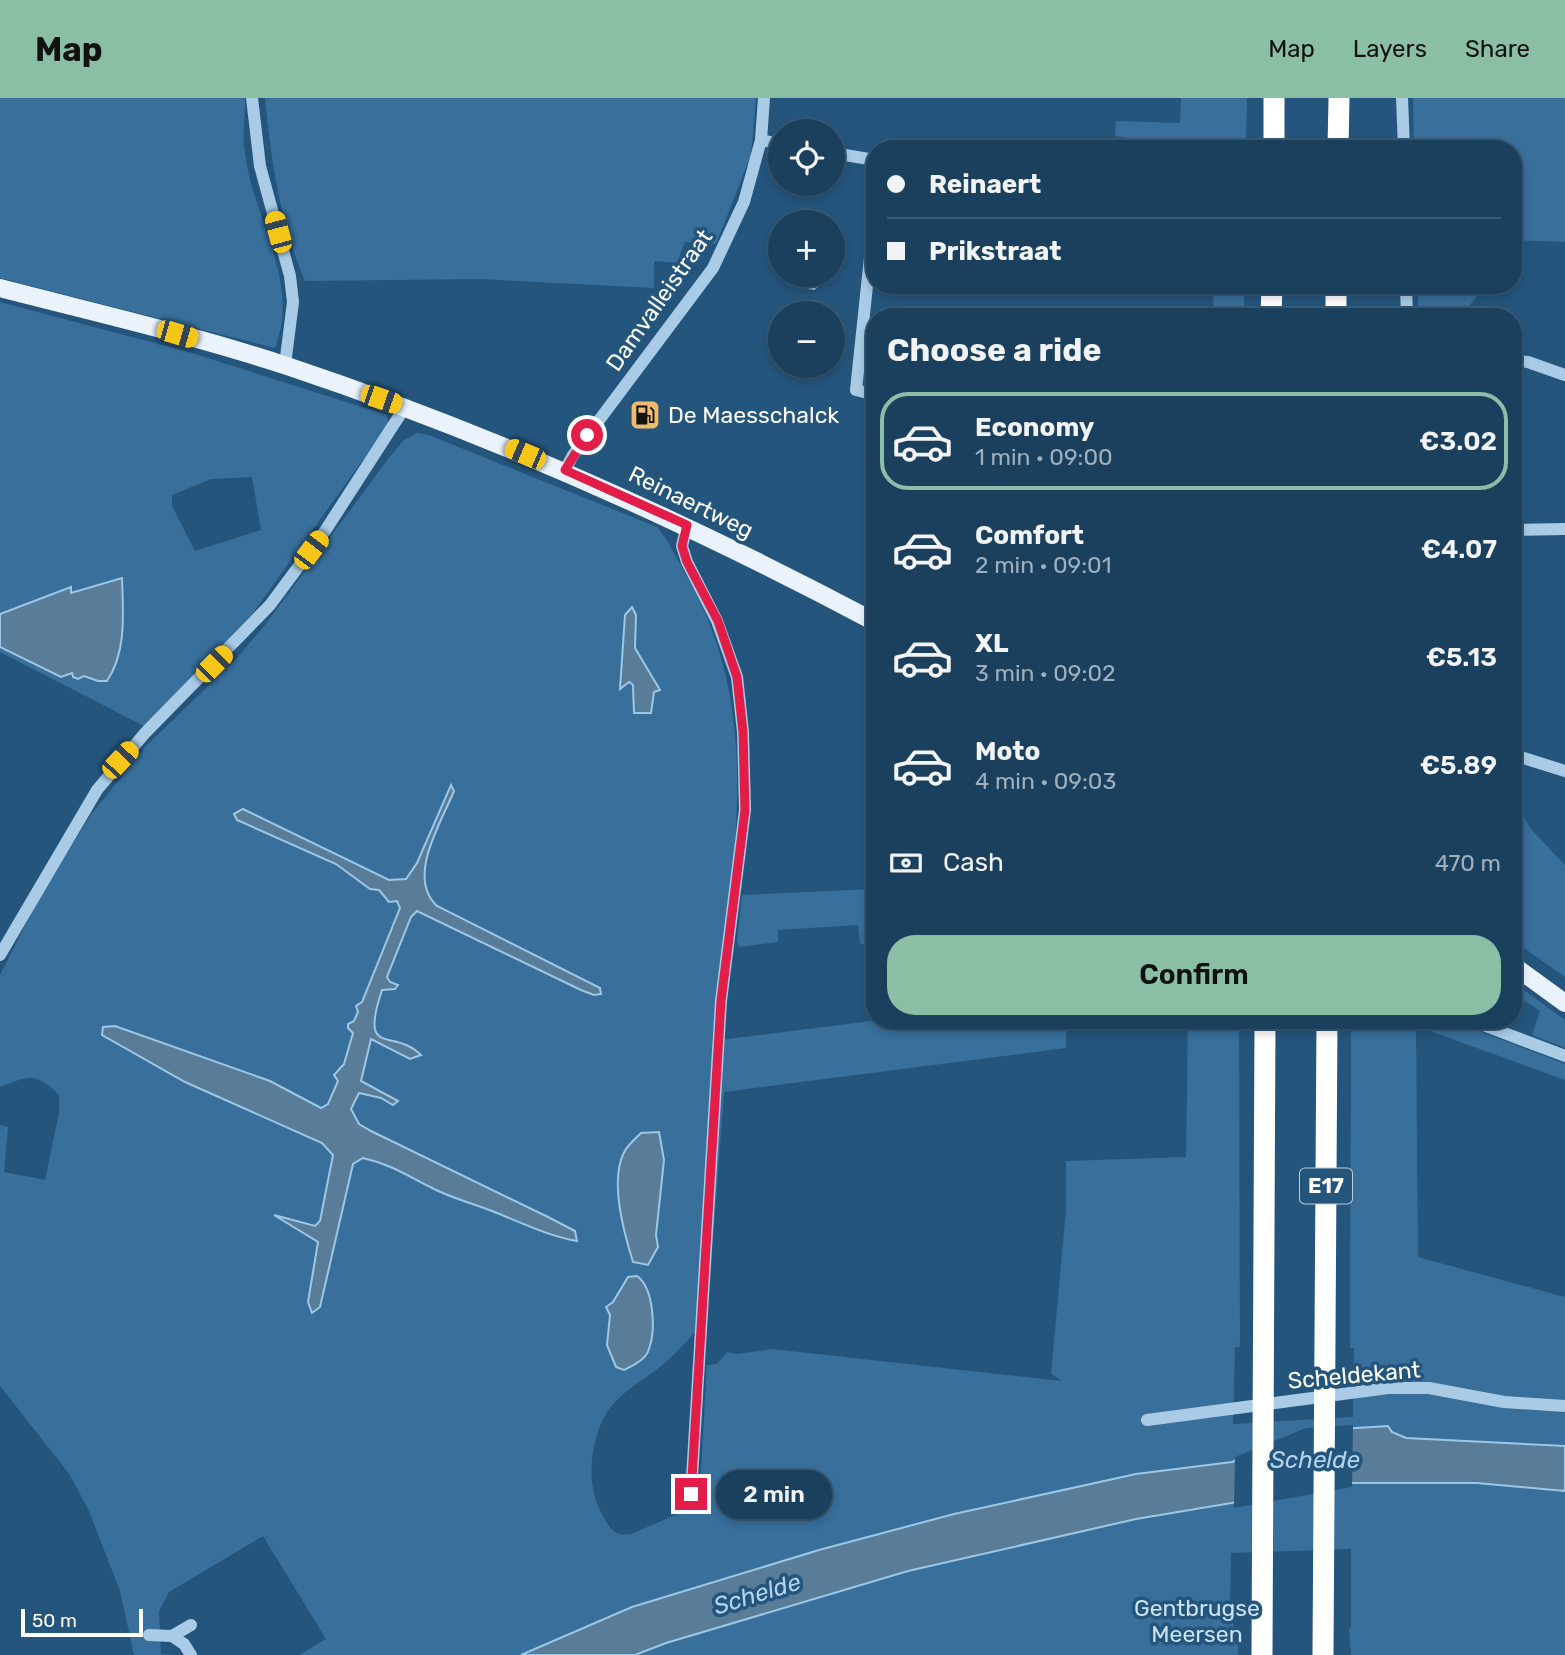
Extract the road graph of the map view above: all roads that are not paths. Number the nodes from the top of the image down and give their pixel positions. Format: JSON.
{"nodes":[{"id":1,"x":252,"y":98,"type":"edge"},
{"id":2,"x":764,"y":98,"type":"edge"},
{"id":3,"x":1274,"y":98,"type":"edge"},
{"id":4,"x":1339,"y":98,"type":"edge"},
{"id":5,"x":1402,"y":98,"type":"edge"},
{"id":6,"x":761,"y":140,"type":"junction"},
{"id":7,"x":1274,"y":140,"type":"edge"},
{"id":8,"x":1338,"y":140,"type":"edge"},
{"id":9,"x":1404,"y":140,"type":"edge"},
{"id":10,"x":768,"y":141,"type":"edge"},
{"id":11,"x":845,"y":155,"type":"edge"},
{"id":12,"x":866,"y":158,"type":"edge"},
{"id":13,"x":0,"y":288,"type":"edge"},
{"id":14,"x":866,"y":294,"type":"edge"},
{"id":15,"x":1522,"y":362,"type":"edge"},
{"id":16,"x":285,"y":365,"type":"junction"},
{"id":17,"x":1565,"y":375,"type":"edge"},
{"id":18,"x":866,"y":393,"type":"edge"},
{"id":19,"x":405,"y":407,"type":"junction"},
{"id":20,"x":565,"y":470,"type":"junction"},
{"id":21,"x":687,"y":525,"type":"junction"},
{"id":22,"x":1565,"y":529,"type":"edge"},
{"id":23,"x":1522,"y":530,"type":"edge"},
{"id":24,"x":866,"y":617,"type":"edge"},
{"id":25,"x":1522,"y":758,"type":"edge"},
{"id":26,"x":1565,"y":771,"type":"edge"},
{"id":27,"x":0,"y":955,"type":"edge"},
{"id":28,"x":1522,"y":972,"type":"edge"},
{"id":29,"x":1565,"y":1003,"type":"edge"},
{"id":30,"x":1265,"y":1029,"type":"edge"},
{"id":31,"x":1327,"y":1029,"type":"edge"},
{"id":32,"x":1494,"y":1029,"type":"edge"},
{"id":33,"x":1565,"y":1056,"type":"edge"},
{"id":34,"x":1565,"y":1406,"type":"edge"},
{"id":35,"x":1147,"y":1420,"type":"dead end"},
{"id":36,"x":691,"y":1494,"type":"dead end"},
{"id":37,"x":191,"y":1625,"type":"dead end"},
{"id":38,"x":149,"y":1636,"type":"dead end"},
{"id":39,"x":172,"y":1636,"type":"junction"},
{"id":40,"x":191,"y":1655,"type":"edge"},
{"id":41,"x":1262,"y":1655,"type":"edge"},
{"id":42,"x":1323,"y":1655,"type":"edge"}],
"edges":[{"from":1,"to":16,"type":"street"},
{"from":2,"to":6,"type":"street","name":"Damvalleistraat"},
{"from":3,"to":7,"type":"highway"},
{"from":4,"to":8,"type":"highway"},
{"from":5,"to":9,"type":"street"},
{"from":6,"to":10,"type":"street"},
{"from":6,"to":20,"type":"street","name":"Damvalleistraat"},
{"from":11,"to":12,"type":"street"},
{"from":13,"to":16,"type":"main road","name":"Reinaertweg"},
{"from":14,"to":18,"type":"street"},
{"from":15,"to":17,"type":"street"},
{"from":16,"to":19,"type":"main road","name":"Reinaertweg"},
{"from":19,"to":20,"type":"main road","name":"Reinaertweg"},
{"from":19,"to":27,"type":"street"},
{"from":20,"to":21,"type":"main road","name":"Reinaertweg"},
{"from":21,"to":24,"type":"main road","name":"Reinaertweg"},
{"from":21,"to":36,"type":"street"},
{"from":22,"to":23,"type":"street"},
{"from":25,"to":26,"type":"street"},
{"from":28,"to":29,"type":"main road"},
{"from":30,"to":41,"type":"highway"},
{"from":31,"to":42,"type":"highway","number":"E17"},
{"from":32,"to":33,"type":"street"},
{"from":34,"to":35,"type":"street","name":"Scheldekant"},
{"from":37,"to":39,"type":"street"},
{"from":38,"to":39,"type":"street"},
{"from":39,"to":40,"type":"street"}]}
